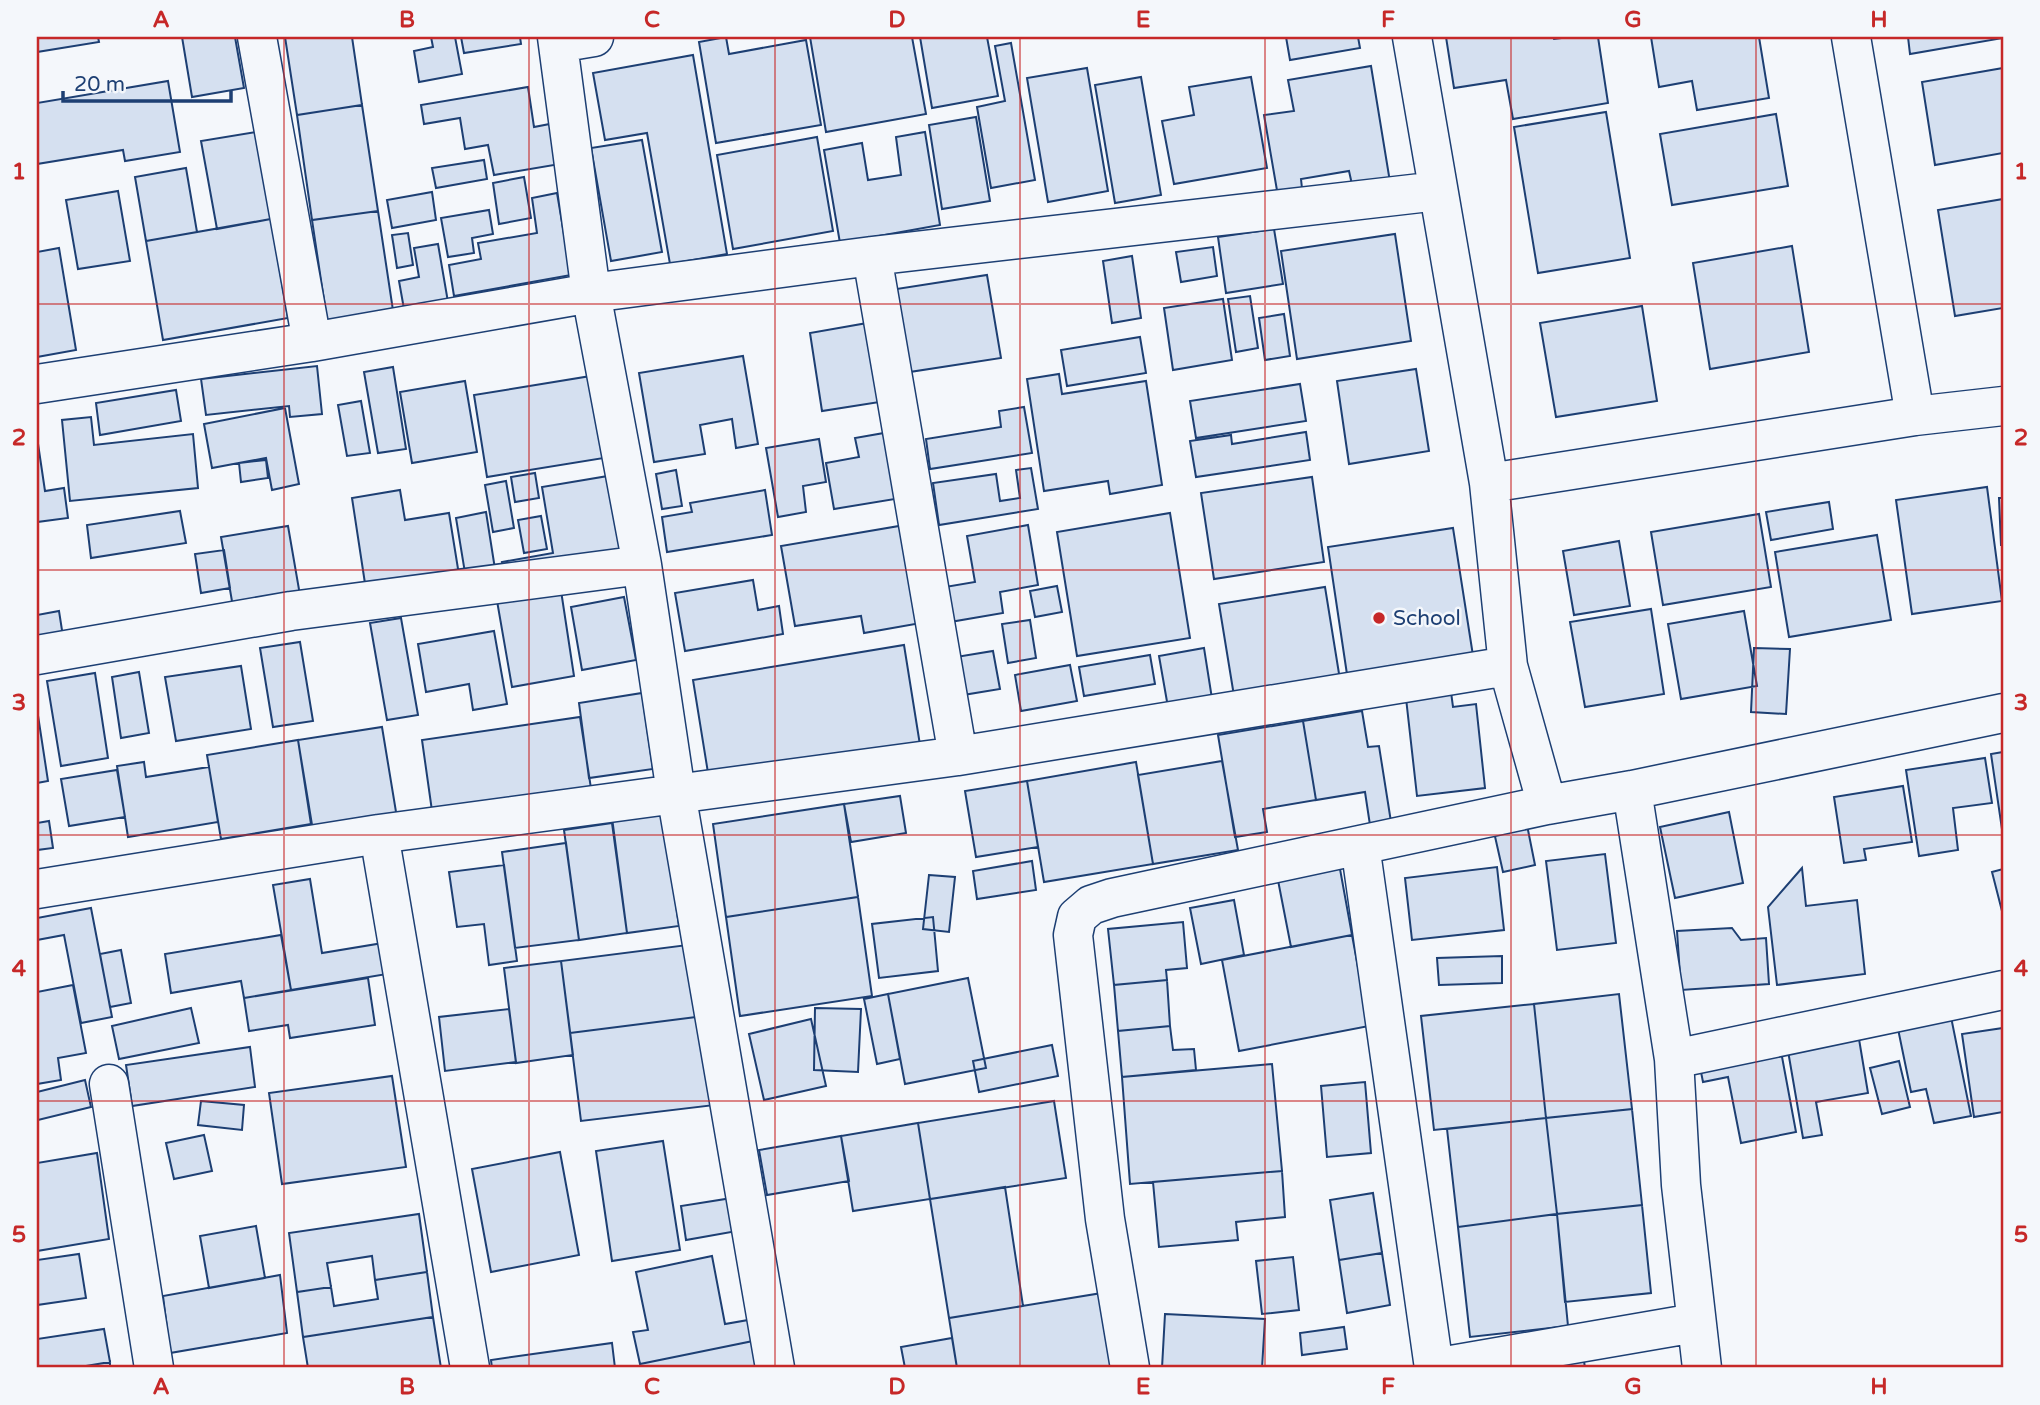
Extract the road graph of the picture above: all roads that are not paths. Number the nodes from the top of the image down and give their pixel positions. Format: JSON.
{"nodes":[{"id":1,"x":257,"y":37,"type":"edge"},
{"id":2,"x":1412,"y":37,"type":"edge"},
{"id":3,"x":1851,"y":37,"type":"edge"},
{"id":4,"x":570,"y":39,"type":"edge"},
{"id":5,"x":1438,"y":191,"type":"junction"},
{"id":6,"x":872,"y":256,"type":"junction"},
{"id":7,"x":591,"y":293,"type":"junction"},
{"id":8,"x":312,"y":342,"type":"junction"},
{"id":9,"x":37,"y":384,"type":"edge"},
{"id":10,"x":2003,"y":406,"type":"edge"},
{"id":11,"x":1915,"y":416,"type":"junction"},
{"id":12,"x":1489,"y":483,"type":"junction"},
{"id":13,"x":642,"y":565,"type":"junction"},
{"id":14,"x":37,"y":655,"type":"edge"},
{"id":15,"x":1508,"y":666,"type":"junction"},
{"id":16,"x":2003,"y":713,"type":"edge"},
{"id":17,"x":958,"y":756,"type":"junction"},
{"id":18,"x":1632,"y":790,"type":"junction"},
{"id":19,"x":676,"y":793,"type":"junction"},
{"id":20,"x":1547,"y":805,"type":"junction"},
{"id":21,"x":379,"y":834,"type":"junction"},
{"id":22,"x":1360,"y":845,"type":"junction"},
{"id":23,"x":37,"y":889,"type":"edge"},
{"id":24,"x":2003,"y":990,"type":"edge"},
{"id":25,"x":1674,"y":1059,"type":"junction"},
{"id":26,"x":108,"y":1084,"type":"dead end"},
{"id":27,"x":1695,"y":1323,"type":"junction"},
{"id":28,"x":154,"y":1368,"type":"edge"},
{"id":29,"x":470,"y":1368,"type":"edge"},
{"id":30,"x":775,"y":1368,"type":"edge"},
{"id":31,"x":1130,"y":1368,"type":"edge"},
{"id":32,"x":1434,"y":1368,"type":"edge"},
{"id":33,"x":1702,"y":1368,"type":"edge"}],
"edges":[{"from":1,"to":8,"type":"street"},
{"from":2,"to":5,"type":"street"},
{"from":3,"to":11,"type":"street"},
{"from":4,"to":7,"type":"street"},
{"from":5,"to":6,"type":"street"},
{"from":5,"to":12,"type":"street"},
{"from":6,"to":7,"type":"street"},
{"from":6,"to":17,"type":"street"},
{"from":7,"to":8,"type":"street"},
{"from":7,"to":13,"type":"street"},
{"from":8,"to":9,"type":"street"},
{"from":10,"to":11,"type":"street"},
{"from":11,"to":12,"type":"street"},
{"from":12,"to":15,"type":"street"},
{"from":13,"to":14,"type":"street"},
{"from":13,"to":19,"type":"street"},
{"from":15,"to":17,"type":"street"},
{"from":15,"to":20,"type":"street"},
{"from":16,"to":18,"type":"street"},
{"from":17,"to":19,"type":"street"},
{"from":18,"to":20,"type":"street"},
{"from":18,"to":25,"type":"street"},
{"from":19,"to":21,"type":"street"},
{"from":19,"to":30,"type":"street"},
{"from":20,"to":22,"type":"street"},
{"from":21,"to":23,"type":"street"},
{"from":21,"to":29,"type":"street"},
{"from":22,"to":31,"type":"street"},
{"from":22,"to":32,"type":"street"},
{"from":24,"to":25,"type":"street"},
{"from":25,"to":27,"type":"street"},
{"from":26,"to":28,"type":"street"},
{"from":27,"to":32,"type":"street"},
{"from":27,"to":33,"type":"street"}]}
